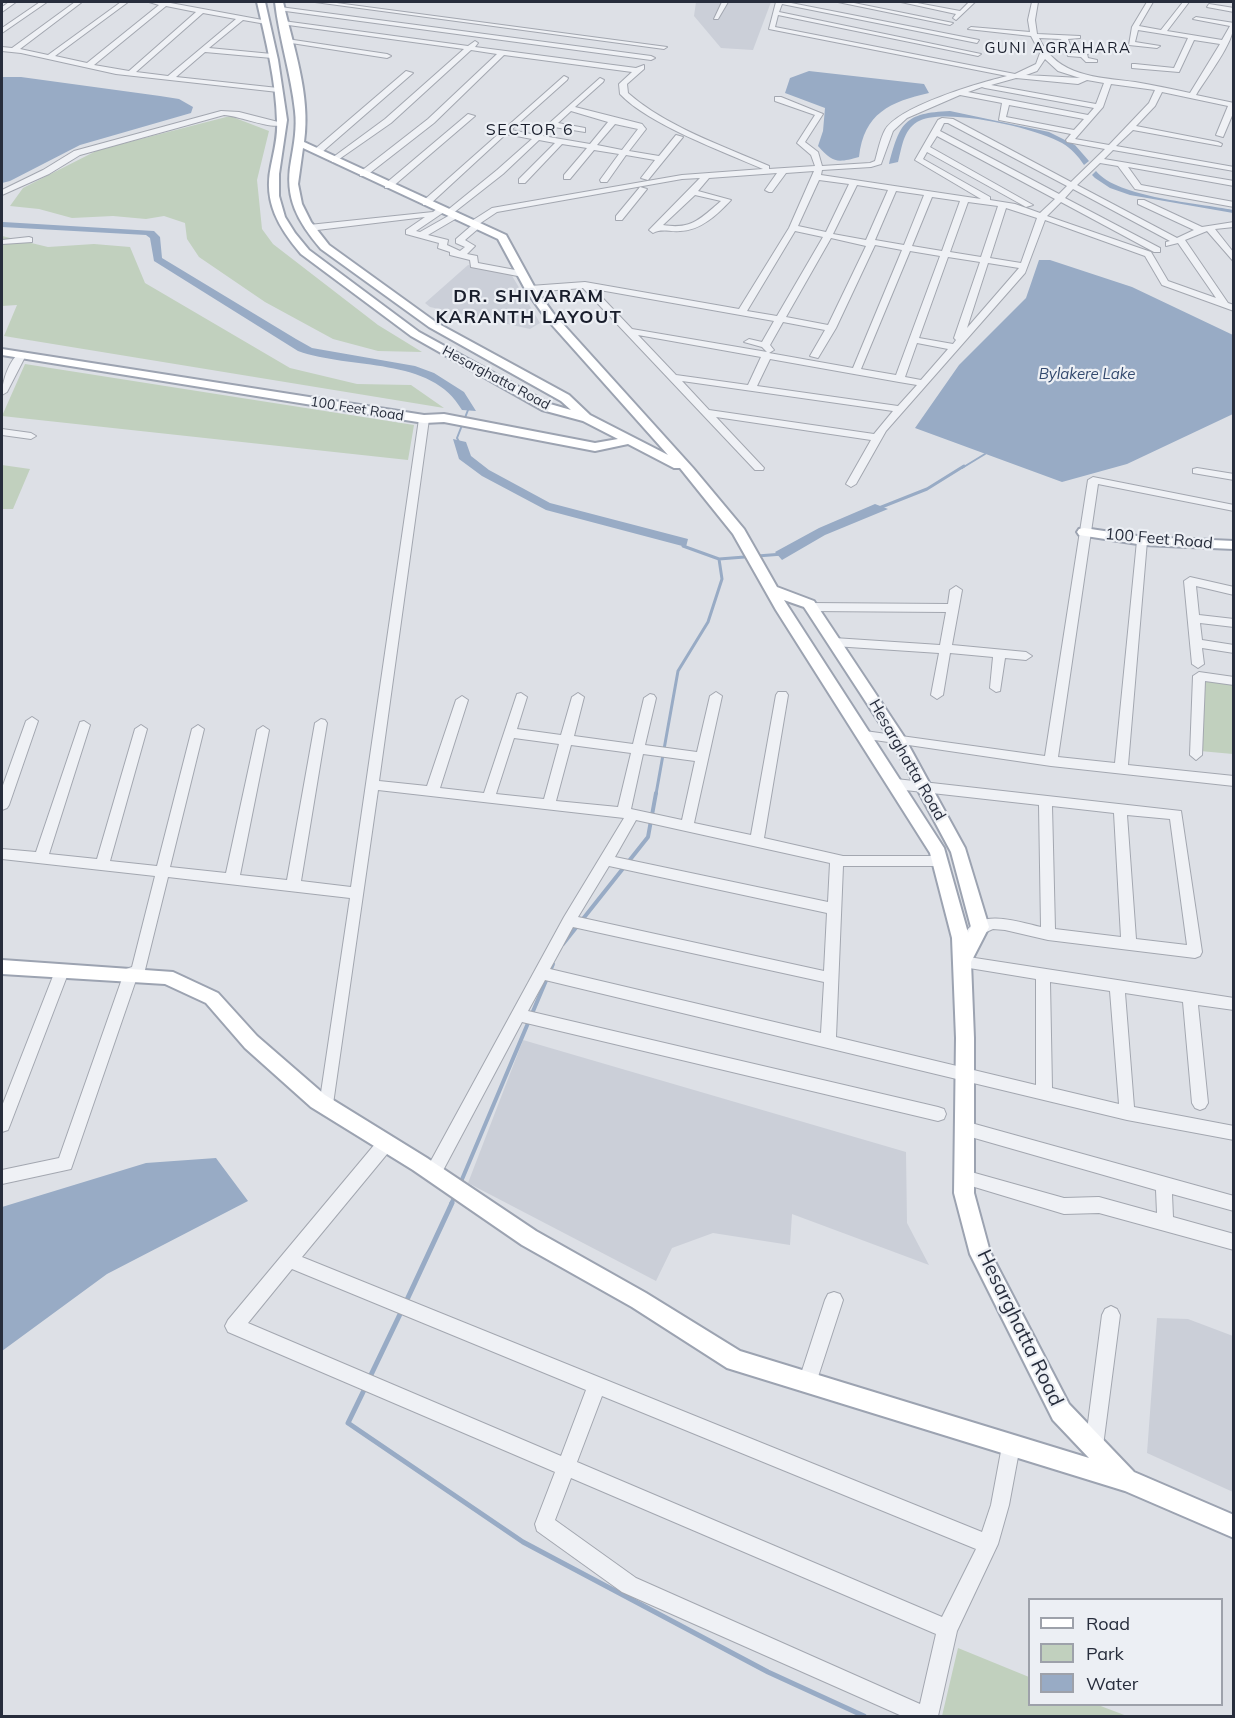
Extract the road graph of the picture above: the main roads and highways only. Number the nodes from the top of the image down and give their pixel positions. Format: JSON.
{"nodes":[{"id":1,"x":261,"y":2,"type":"edge"},
{"id":2,"x":279,"y":5,"type":"edge"},
{"id":3,"x":299,"y":143,"type":"junction"},
{"id":4,"x":2,"y":344,"type":"edge"},
{"id":5,"x":2,"y":352,"type":"edge"},
{"id":6,"x":587,"y":418,"type":"junction"},
{"id":7,"x":424,"y":419,"type":"junction"},
{"id":8,"x":630,"y":440,"type":"junction"},
{"id":9,"x":689,"y":471,"type":"junction"},
{"id":10,"x":1233,"y":536,"type":"edge"},
{"id":11,"x":1233,"y":545,"type":"edge"},
{"id":12,"x":772,"y":590,"type":"junction"},
{"id":13,"x":962,"y":962,"type":"junction"},
{"id":14,"x":2,"y":967,"type":"edge"},
{"id":15,"x":1126,"y":1480,"type":"junction"},
{"id":16,"x":1233,"y":1527,"type":"edge"}],
"edges":[{"from":1,"to":6,"type":"main road","name":"Hesarghatta Road"},
{"from":2,"to":3,"type":"main road","name":"Hesarghatta Road"},
{"from":3,"to":6,"type":"main road","name":"Hesarghatta Road"},
{"from":3,"to":9,"type":"main road","name":"Hesarghatta Road"},
{"from":4,"to":7,"type":"main road","name":"100 Feet Road"},
{"from":5,"to":7,"type":"main road","name":"100 Feet Road"},
{"from":6,"to":8,"type":"main road"},
{"from":7,"to":8,"type":"main road"},
{"from":8,"to":9,"type":"main road"},
{"from":9,"to":12,"type":"main road","name":"Hesarghatta Road"},
{"from":10,"to":11,"type":"main road","name":"100 Feet Road"},
{"from":12,"to":13,"type":"main road","name":"Hesarghatta Road"},
{"from":12,"to":13,"type":"main road","name":"Hesarghatta Road"},
{"from":13,"to":15,"type":"main road","name":"Hesarghatta Road"},
{"from":14,"to":15,"type":"main road"},
{"from":15,"to":16,"type":"main road","name":"Hesarghatta Road"}]}
